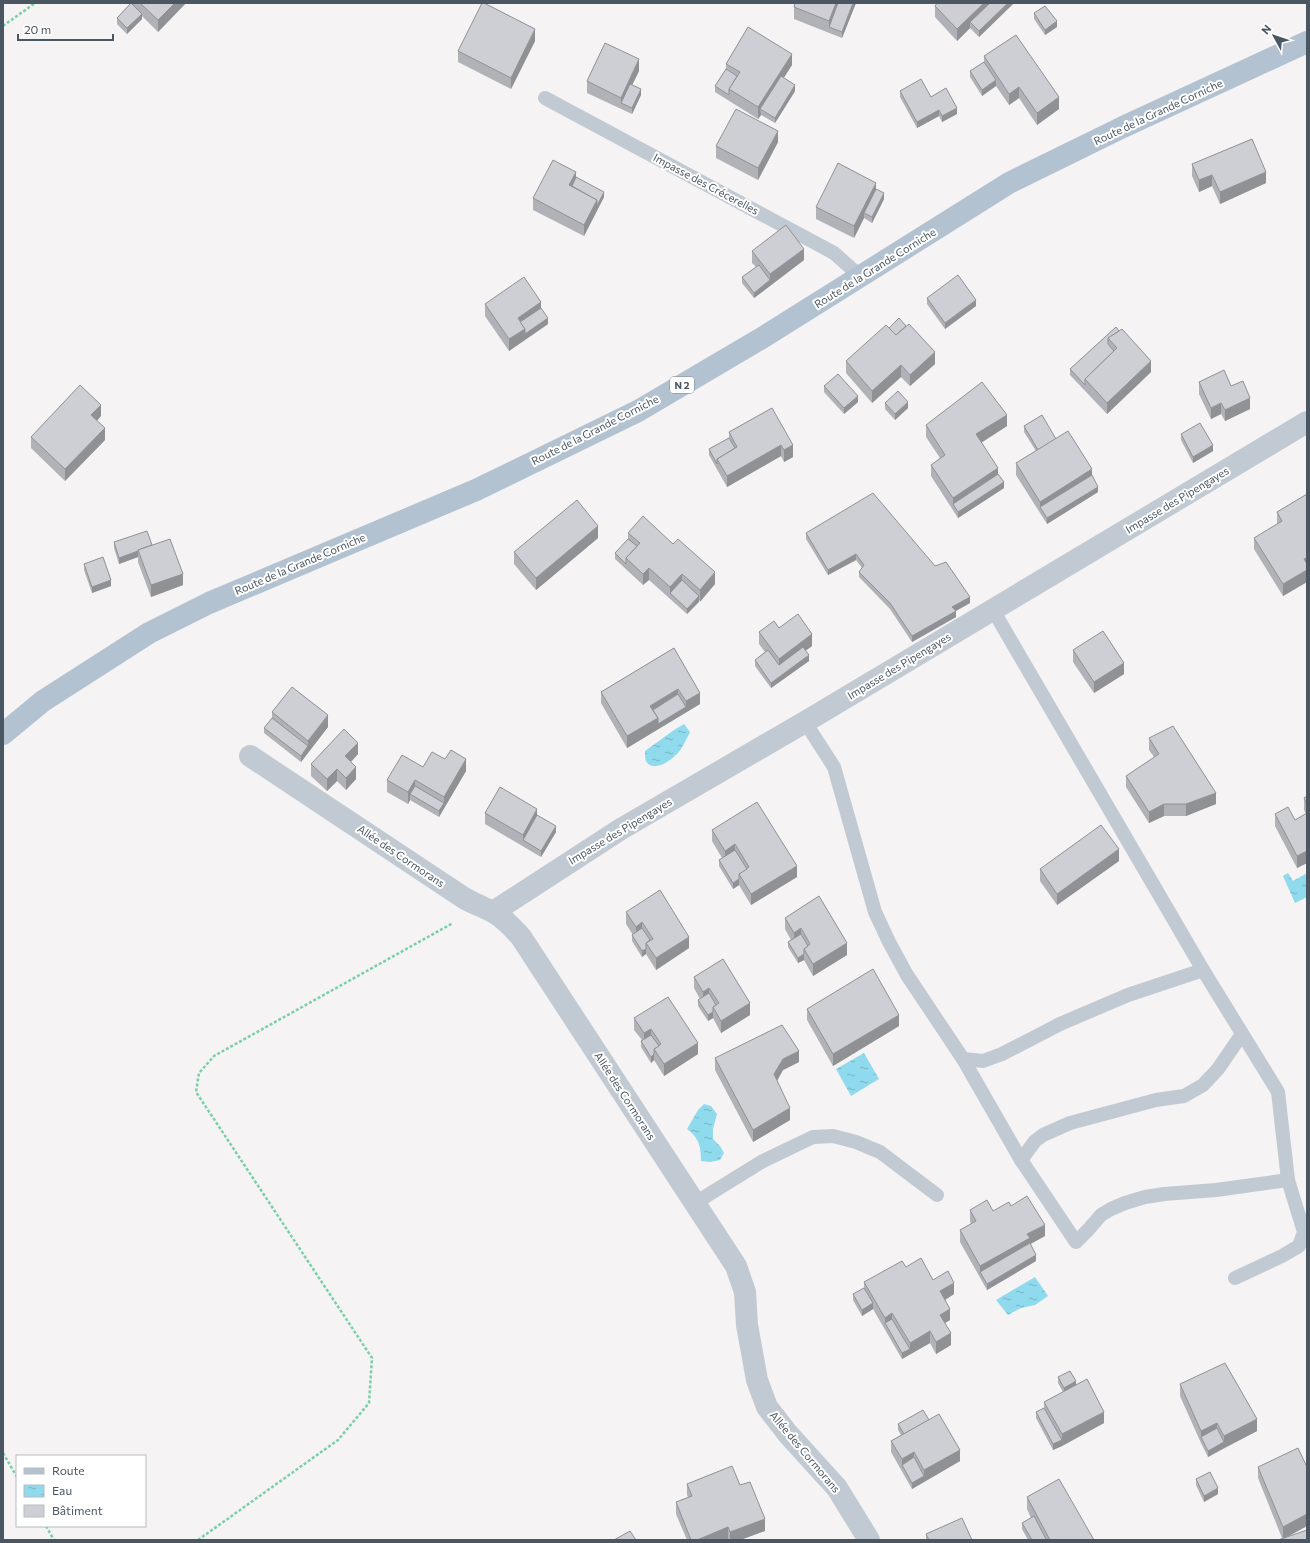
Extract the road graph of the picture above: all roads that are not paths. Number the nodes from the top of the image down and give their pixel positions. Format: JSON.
{"nodes":[{"id":1,"x":1307,"y":42,"type":"edge"},
{"id":2,"x":545,"y":98,"type":"dead end"},
{"id":3,"x":861,"y":277,"type":"junction"},
{"id":4,"x":1307,"y":422,"type":"edge"},
{"id":5,"x":993,"y":610,"type":"junction"},
{"id":6,"x":805,"y":722,"type":"junction"},
{"id":7,"x":3,"y":734,"type":"edge"},
{"id":8,"x":250,"y":756,"type":"dead end"},
{"id":9,"x":485,"y":908,"type":"junction"},
{"id":10,"x":1202,"y":970,"type":"junction"},
{"id":11,"x":1242,"y":1034,"type":"junction"},
{"id":12,"x":963,"y":1059,"type":"junction"},
{"id":13,"x":1021,"y":1160,"type":"junction"},
{"id":14,"x":1288,"y":1180,"type":"junction"},
{"id":15,"x":937,"y":1195,"type":"dead end"},
{"id":16,"x":695,"y":1204,"type":"junction"},
{"id":17,"x":1235,"y":1278,"type":"dead end"},
{"id":18,"x":869,"y":1540,"type":"edge"}],
"edges":[{"from":1,"to":3,"type":"main road","name":"Route de la Grande Corniche","number":"N 2"},
{"from":2,"to":3,"type":"lane","name":"Impasse des Crécerelles"},
{"from":3,"to":7,"type":"main road","name":"Route de la Grande Corniche","number":"N 2"},
{"from":4,"to":5,"type":"street","name":"Impasse des Pipengayes"},
{"from":5,"to":6,"type":"street","name":"Impasse des Pipengayes"},
{"from":5,"to":10,"type":"lane"},
{"from":6,"to":9,"type":"street","name":"Impasse des Pipengayes"},
{"from":6,"to":12,"type":"lane"},
{"from":8,"to":9,"type":"street","name":"Allée des Cormorans"},
{"from":9,"to":16,"type":"street","name":"Allée des Cormorans"},
{"from":10,"to":11,"type":"lane"},
{"from":10,"to":12,"type":"lane"},
{"from":11,"to":13,"type":"lane"},
{"from":11,"to":14,"type":"lane"},
{"from":12,"to":13,"type":"lane"},
{"from":13,"to":14,"type":"lane"},
{"from":14,"to":17,"type":"lane"},
{"from":15,"to":16,"type":"lane"},
{"from":16,"to":18,"type":"street","name":"Allée des Cormorans"}]}
